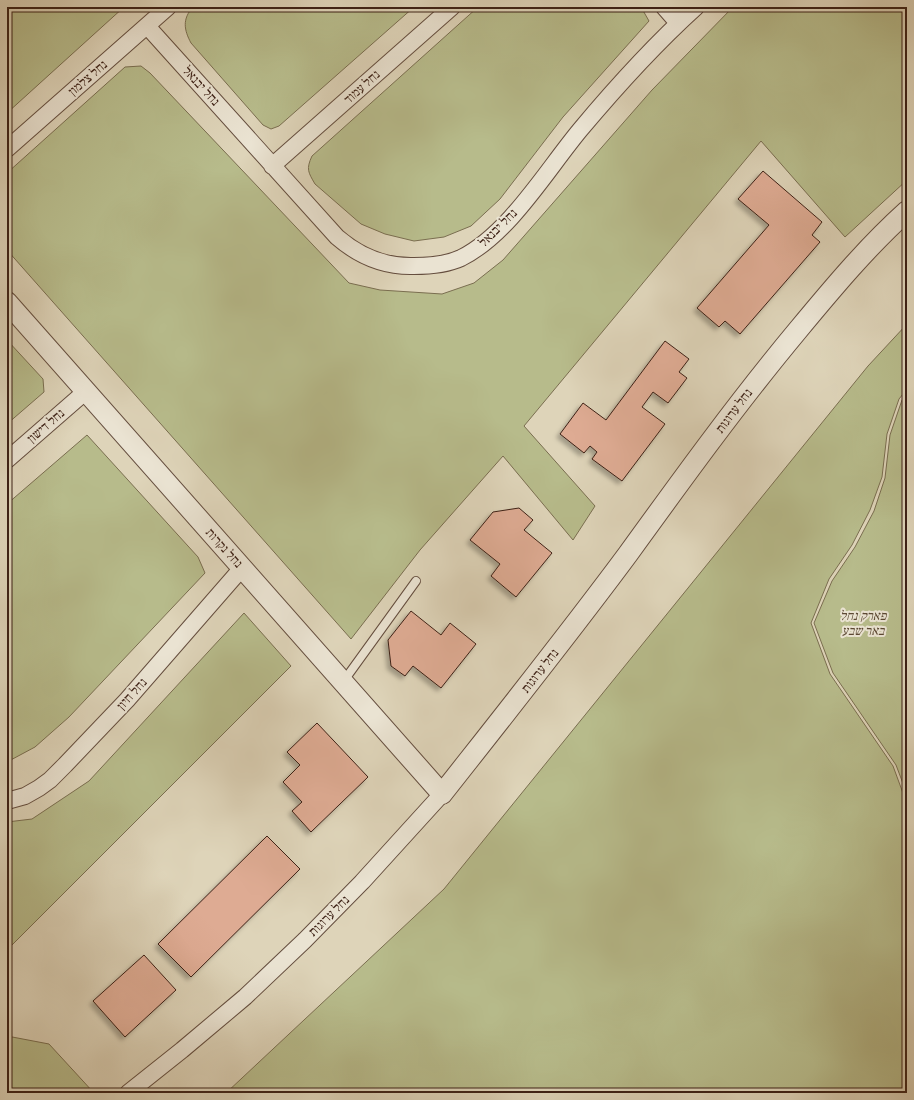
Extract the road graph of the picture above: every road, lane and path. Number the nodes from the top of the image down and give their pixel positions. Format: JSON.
{"nodes":[{"id":1,"x":168,"y":7,"type":"edge"},
{"id":2,"x":452,"y":7,"type":"edge"},
{"id":3,"x":664,"y":7,"type":"edge"},
{"id":4,"x":696,"y":7,"type":"edge"},
{"id":5,"x":678,"y":23,"type":"junction"},
{"id":6,"x":147,"y":26,"type":"junction"},
{"id":7,"x":7,"y":149,"type":"edge"},
{"id":8,"x":272,"y":166,"type":"junction"},
{"id":9,"x":907,"y":211,"type":"edge"},
{"id":10,"x":7,"y":302,"type":"edge"},
{"id":11,"x":85,"y":392,"type":"junction"},
{"id":12,"x":7,"y":460,"type":"edge"},
{"id":13,"x":242,"y":568,"type":"junction"},
{"id":14,"x":416,"y":581,"type":"dead end"},
{"id":15,"x":343,"y":682,"type":"junction"},
{"id":16,"x":442,"y":794,"type":"junction"},
{"id":17,"x":7,"y":801,"type":"edge"},
{"id":18,"x":128,"y":1092,"type":"edge"}],
"edges":[{"from":1,"to":6,"type":"street","name":"נחל צלמון"},
{"from":2,"to":8,"type":"street","name":"נחל עמוד"},
{"from":3,"to":5,"type":"street"},
{"from":4,"to":5,"type":"street","name":"נחל יבנאל"},
{"from":5,"to":8,"type":"street","name":"נחל יבנאל"},
{"from":6,"to":7,"type":"street","name":"נחל צלמון"},
{"from":6,"to":8,"type":"street","name":"נחל יבנאל"},
{"from":9,"to":16,"type":"street","name":"נחל ערוגות"},
{"from":10,"to":11,"type":"street","name":"נחל נקרות"},
{"from":11,"to":12,"type":"street","name":"נחל דישון"},
{"from":11,"to":13,"type":"street","name":"נחל נקרות"},
{"from":13,"to":15,"type":"street","name":"נחל נקרות"},
{"from":13,"to":17,"type":"street","name":"נחל חיון"},
{"from":14,"to":15,"type":"lane"},
{"from":15,"to":16,"type":"street","name":"נחל נקרות"},
{"from":16,"to":18,"type":"street","name":"נחל ערוגות"}]}
